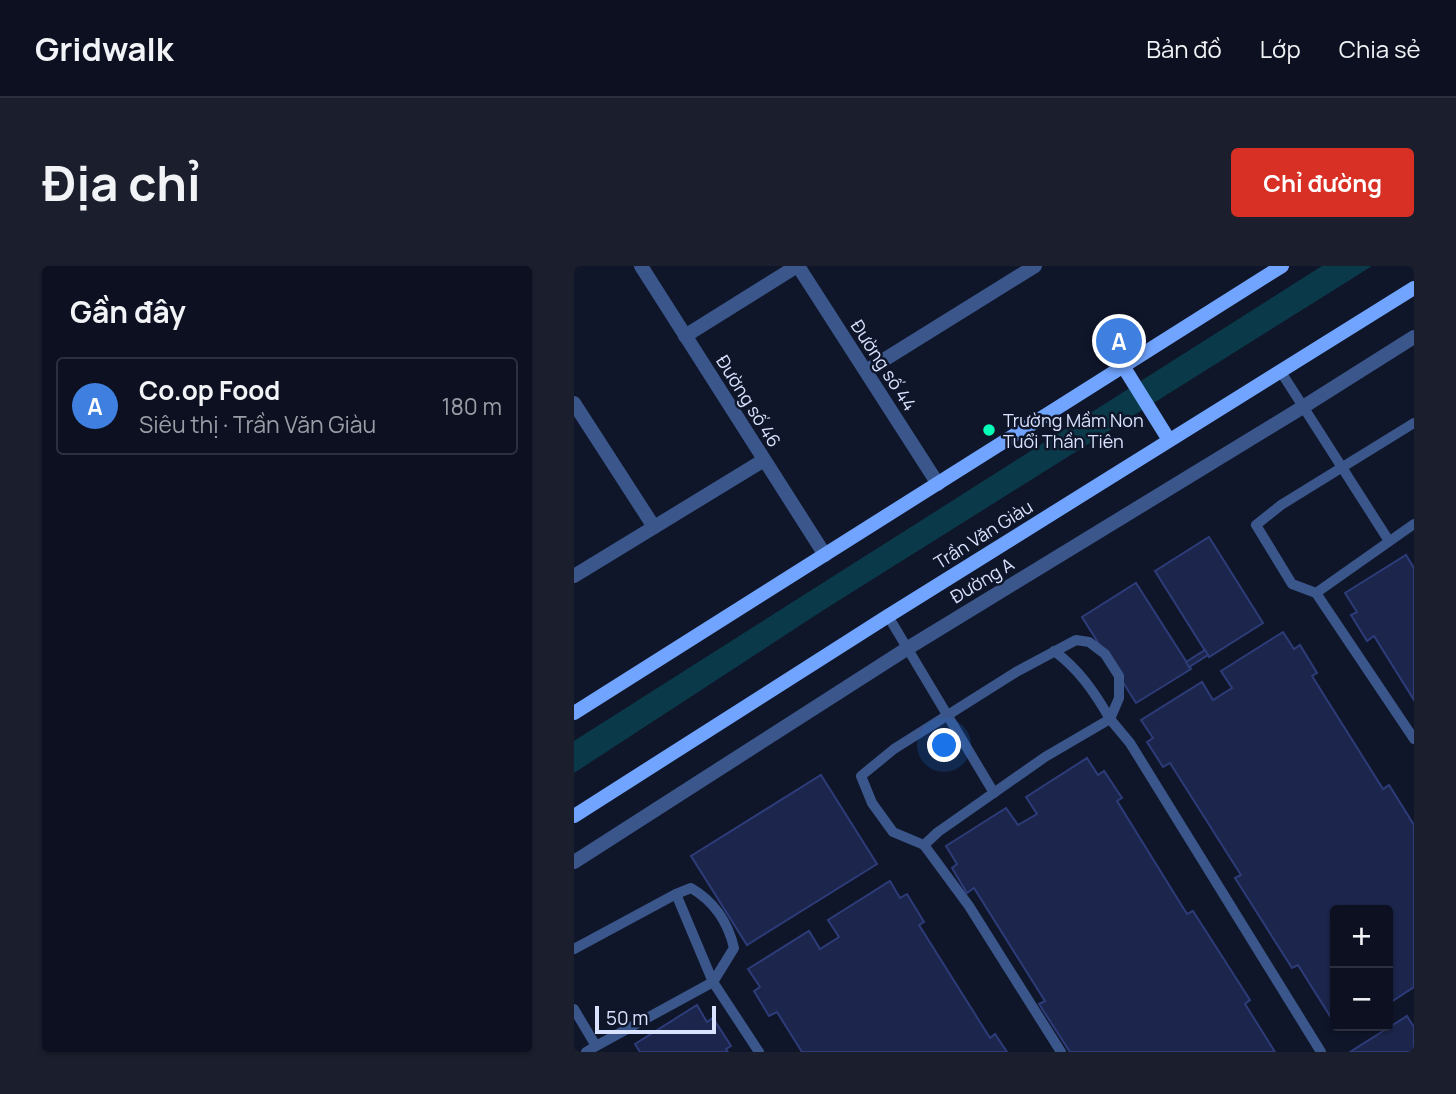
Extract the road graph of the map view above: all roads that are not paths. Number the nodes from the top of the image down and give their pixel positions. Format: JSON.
{"nodes":[{"id":1,"x":641,"y":266,"type":"edge"},
{"id":2,"x":798,"y":266,"type":"edge"},
{"id":3,"x":1035,"y":266,"type":"edge"},
{"id":4,"x":1282,"y":266,"type":"edge"},
{"id":5,"x":1414,"y":288,"type":"edge"},
{"id":6,"x":685,"y":336,"type":"junction"},
{"id":7,"x":1414,"y":337,"type":"edge"},
{"id":8,"x":1123,"y":366,"type":"junction"},
{"id":9,"x":866,"y":372,"type":"junction"},
{"id":10,"x":1281,"y":372,"type":"junction"},
{"id":11,"x":574,"y":403,"type":"edge"},
{"id":12,"x":1303,"y":407,"type":"junction"},
{"id":13,"x":1414,"y":423,"type":"edge"},
{"id":14,"x":1169,"y":440,"type":"junction"},
{"id":15,"x":764,"y":460,"type":"junction"},
{"id":16,"x":1342,"y":468,"type":"junction"},
{"id":17,"x":938,"y":484,"type":"junction"},
{"id":18,"x":1414,"y":524,"type":"edge"},
{"id":19,"x":654,"y":527,"type":"junction"},
{"id":20,"x":1388,"y":541,"type":"junction"},
{"id":21,"x":825,"y":555,"type":"junction"},
{"id":22,"x":574,"y":576,"type":"edge"},
{"id":23,"x":1316,"y":593,"type":"junction"},
{"id":24,"x":888,"y":616,"type":"junction"},
{"id":25,"x":908,"y":648,"type":"junction"},
{"id":26,"x":1054,"y":651,"type":"junction"},
{"id":27,"x":574,"y":713,"type":"edge"},
{"id":28,"x":949,"y":716,"type":"junction"},
{"id":29,"x":1110,"y":719,"type":"junction"},
{"id":30,"x":1414,"y":739,"type":"edge"},
{"id":31,"x":994,"y":793,"type":"junction"},
{"id":32,"x":574,"y":816,"type":"edge"},
{"id":33,"x":924,"y":845,"type":"junction"},
{"id":34,"x":574,"y":862,"type":"edge"},
{"id":35,"x":676,"y":894,"type":"junction"},
{"id":36,"x":574,"y":949,"type":"edge"},
{"id":37,"x":713,"y":982,"type":"junction"},
{"id":38,"x":574,"y":1009,"type":"edge"},
{"id":39,"x":591,"y":1049,"type":"edge"},
{"id":40,"x":759,"y":1052,"type":"edge"},
{"id":41,"x":1060,"y":1052,"type":"edge"},
{"id":42,"x":1321,"y":1052,"type":"edge"}],
"edges":[{"from":1,"to":6,"type":"street","name":"Đường số 46"},
{"from":2,"to":6,"type":"street"},
{"from":2,"to":9,"type":"street","name":"Đường số 44"},
{"from":3,"to":9,"type":"street"},
{"from":4,"to":8,"type":"main road"},
{"from":5,"to":10,"type":"main road","name":"Trần Văn Giàu"},
{"from":6,"to":15,"type":"street","name":"Đường số 46"},
{"from":7,"to":12,"type":"street","name":"Đường A"},
{"from":8,"to":14,"type":"main road"},
{"from":8,"to":17,"type":"main road"},
{"from":9,"to":17,"type":"street","name":"Đường số 44"},
{"from":10,"to":12,"type":"lane"},
{"from":10,"to":14,"type":"main road","name":"Trần Văn Giàu"},
{"from":11,"to":19,"type":"street"},
{"from":12,"to":16,"type":"lane"},
{"from":12,"to":25,"type":"street","name":"Đường A"},
{"from":13,"to":16,"type":"lane"},
{"from":14,"to":24,"type":"main road","name":"Trần Văn Giàu"},
{"from":15,"to":19,"type":"street"},
{"from":15,"to":21,"type":"street","name":"Đường số 46"},
{"from":16,"to":20,"type":"lane"},
{"from":16,"to":23,"type":"lane"},
{"from":17,"to":21,"type":"main road"},
{"from":18,"to":20,"type":"lane"},
{"from":19,"to":22,"type":"street"},
{"from":20,"to":23,"type":"lane"},
{"from":21,"to":27,"type":"main road"},
{"from":23,"to":30,"type":"lane"},
{"from":24,"to":25,"type":"lane"},
{"from":24,"to":32,"type":"main road","name":"Trần Văn Giàu"},
{"from":25,"to":28,"type":"lane"},
{"from":25,"to":34,"type":"street","name":"Đường A"},
{"from":26,"to":28,"type":"lane"},
{"from":26,"to":29,"type":"lane"},
{"from":26,"to":29,"type":"lane"},
{"from":28,"to":31,"type":"lane"},
{"from":28,"to":33,"type":"lane"},
{"from":29,"to":31,"type":"lane"},
{"from":29,"to":42,"type":"lane"},
{"from":31,"to":33,"type":"lane"},
{"from":33,"to":41,"type":"lane"},
{"from":35,"to":36,"type":"lane"},
{"from":35,"to":37,"type":"lane"},
{"from":35,"to":37,"type":"lane"},
{"from":37,"to":39,"type":"lane"},
{"from":37,"to":40,"type":"lane"},
{"from":38,"to":39,"type":"lane"}]}
